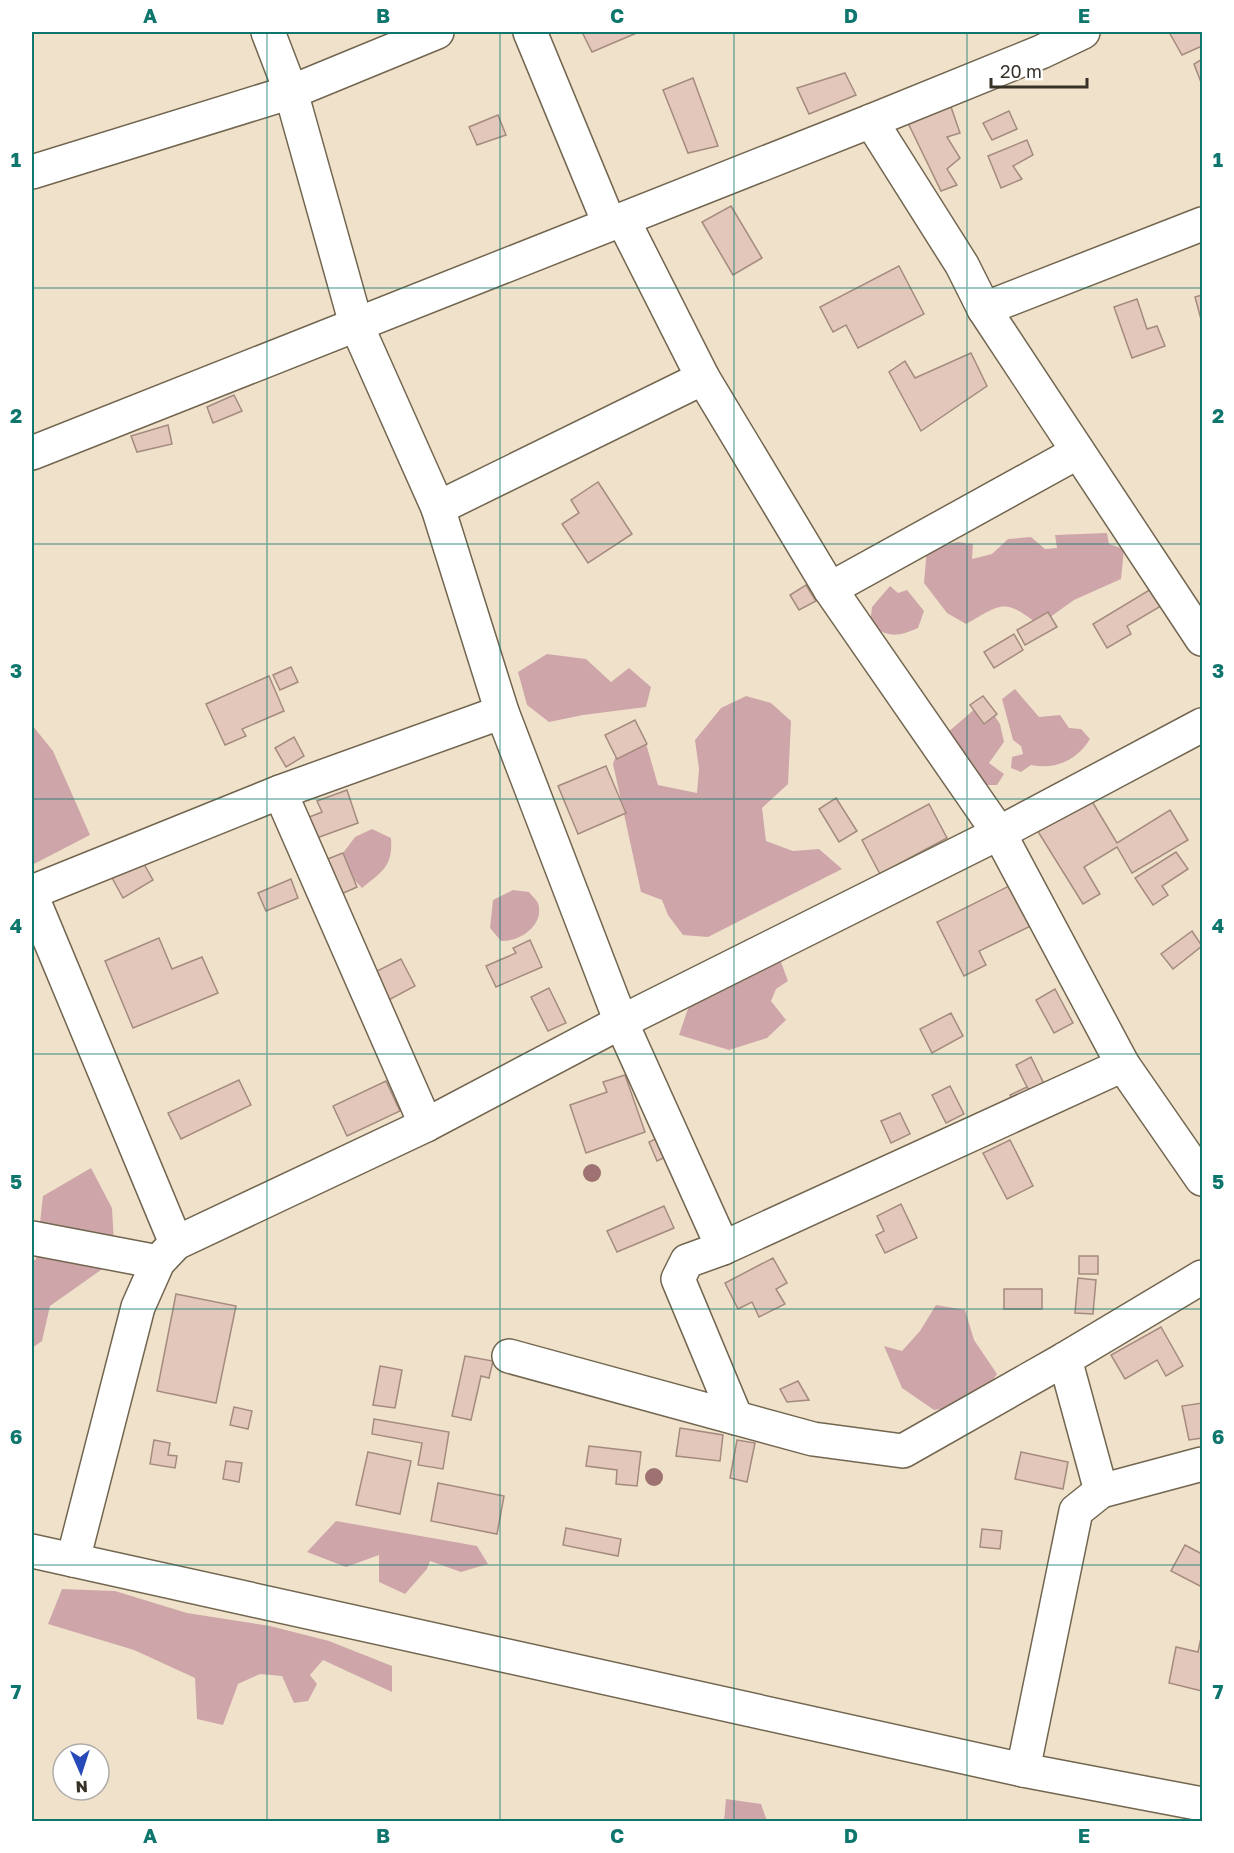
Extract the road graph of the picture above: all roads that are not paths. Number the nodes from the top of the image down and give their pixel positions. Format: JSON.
{"nodes":[{"id":1,"x":268,"y":32,"type":"edge"},
{"id":2,"x":437,"y":32,"type":"edge"},
{"id":3,"x":530,"y":32,"type":"edge"},
{"id":4,"x":1083,"y":32,"type":"edge"},
{"id":5,"x":1037,"y":42,"type":"edge"},
{"id":6,"x":291,"y":92,"type":"junction"},
{"id":7,"x":871,"y":121,"type":"junction"},
{"id":8,"x":32,"y":172,"type":"edge"},
{"id":9,"x":616,"y":222,"type":"junction"},
{"id":10,"x":1203,"y":224,"type":"edge"},
{"id":11,"x":984,"y":309,"type":"junction"},
{"id":12,"x":356,"y":324,"type":"junction"},
{"id":13,"x":703,"y":378,"type":"junction"},
{"id":14,"x":1078,"y":452,"type":"junction"},
{"id":15,"x":32,"y":453,"type":"edge"},
{"id":16,"x":438,"y":508,"type":"junction"},
{"id":17,"x":830,"y":589,"type":"junction"},
{"id":18,"x":1203,"y":639,"type":"edge"},
{"id":19,"x":501,"y":712,"type":"junction"},
{"id":20,"x":1203,"y":725,"type":"edge"},
{"id":21,"x":280,"y":792,"type":"junction"},
{"id":22,"x":999,"y":833,"type":"junction"},
{"id":23,"x":32,"y":892,"type":"edge"},
{"id":24,"x":32,"y":897,"type":"edge"},
{"id":25,"x":621,"y":1022,"type":"junction"},
{"id":26,"x":1123,"y":1065,"type":"junction"},
{"id":27,"x":426,"y":1125,"type":"junction"},
{"id":28,"x":1203,"y":1179,"type":"edge"},
{"id":29,"x":32,"y":1238,"type":"edge"},
{"id":30,"x":723,"y":1248,"type":"junction"},
{"id":31,"x":167,"y":1252,"type":"junction"},
{"id":32,"x":1203,"y":1277,"type":"edge"},
{"id":33,"x":509,"y":1356,"type":"dead end"},
{"id":34,"x":1065,"y":1359,"type":"junction"},
{"id":35,"x":736,"y":1418,"type":"junction"},
{"id":36,"x":1203,"y":1464,"type":"edge"},
{"id":37,"x":1101,"y":1491,"type":"junction"},
{"id":38,"x":32,"y":1551,"type":"edge"},
{"id":39,"x":73,"y":1560,"type":"junction"},
{"id":40,"x":1023,"y":1770,"type":"junction"},
{"id":41,"x":1203,"y":1804,"type":"edge"}],
"edges":[{"from":1,"to":6,"type":"street"},
{"from":2,"to":6,"type":"street"},
{"from":3,"to":9,"type":"street"},
{"from":4,"to":5,"type":"street"},
{"from":5,"to":7,"type":"street"},
{"from":6,"to":8,"type":"street"},
{"from":6,"to":12,"type":"street"},
{"from":7,"to":9,"type":"street"},
{"from":7,"to":11,"type":"street"},
{"from":9,"to":12,"type":"street"},
{"from":9,"to":13,"type":"street"},
{"from":10,"to":11,"type":"street"},
{"from":11,"to":14,"type":"street"},
{"from":12,"to":15,"type":"street"},
{"from":12,"to":16,"type":"street"},
{"from":13,"to":16,"type":"street"},
{"from":13,"to":17,"type":"street"},
{"from":14,"to":17,"type":"street"},
{"from":14,"to":18,"type":"street"},
{"from":16,"to":19,"type":"street"},
{"from":17,"to":22,"type":"street"},
{"from":19,"to":21,"type":"street"},
{"from":19,"to":25,"type":"street"},
{"from":20,"to":22,"type":"street"},
{"from":21,"to":23,"type":"street"},
{"from":21,"to":27,"type":"street"},
{"from":22,"to":25,"type":"street"},
{"from":22,"to":26,"type":"street"},
{"from":24,"to":31,"type":"street"},
{"from":25,"to":27,"type":"street"},
{"from":25,"to":30,"type":"street"},
{"from":26,"to":28,"type":"street"},
{"from":26,"to":30,"type":"street"},
{"from":27,"to":31,"type":"street"},
{"from":29,"to":31,"type":"street"},
{"from":30,"to":35,"type":"street"},
{"from":31,"to":39,"type":"street"},
{"from":32,"to":34,"type":"street"},
{"from":33,"to":35,"type":"street"},
{"from":34,"to":35,"type":"street"},
{"from":34,"to":37,"type":"street"},
{"from":36,"to":37,"type":"street"},
{"from":37,"to":40,"type":"street"},
{"from":38,"to":39,"type":"street"},
{"from":39,"to":40,"type":"street"},
{"from":40,"to":41,"type":"street"}]}
